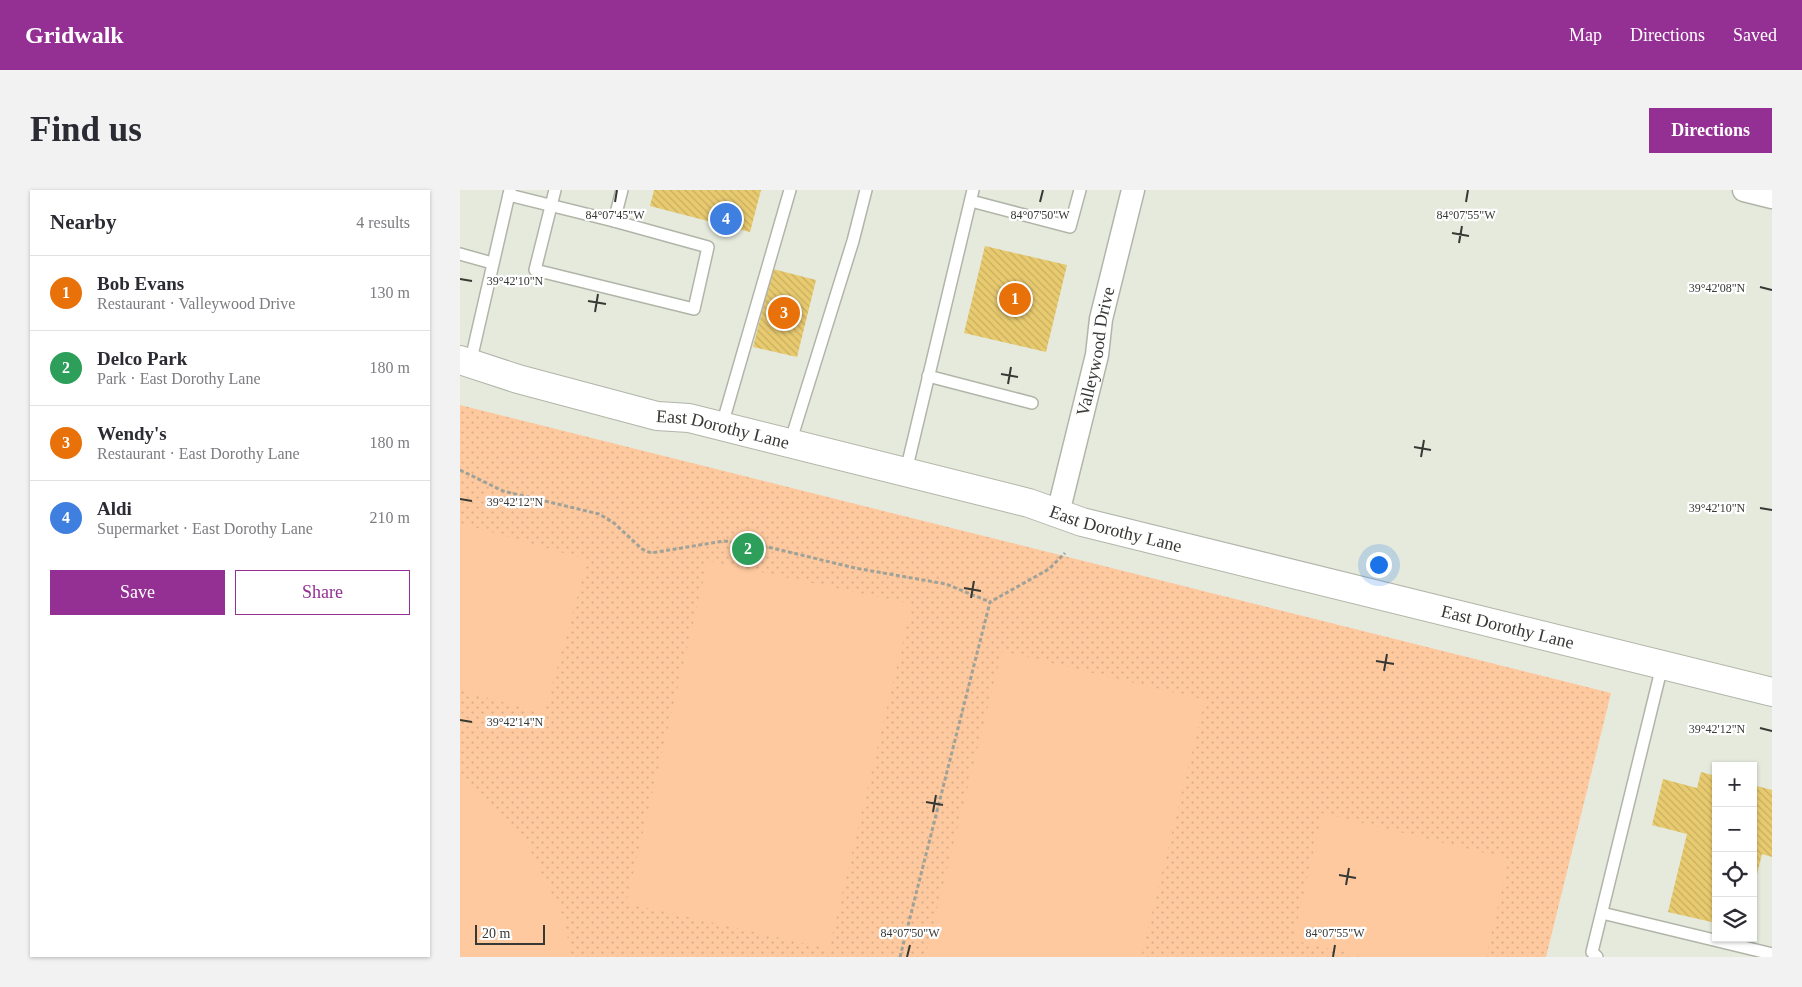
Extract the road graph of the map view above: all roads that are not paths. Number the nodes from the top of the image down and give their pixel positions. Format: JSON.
{"nodes":[{"id":1,"x":555,"y":190,"type":"edge"},
{"id":2,"x":622,"y":190,"type":"edge"},
{"id":3,"x":790,"y":190,"type":"edge"},
{"id":4,"x":866,"y":190,"type":"edge"},
{"id":5,"x":1080,"y":190,"type":"edge"},
{"id":6,"x":1744,"y":190,"type":"edge"},
{"id":7,"x":1128,"y":191,"type":"edge"},
{"id":8,"x":509,"y":192,"type":"edge"},
{"id":9,"x":972,"y":195,"type":"edge"},
{"id":10,"x":1772,"y":197,"type":"edge"},
{"id":11,"x":551,"y":206,"type":"junction"},
{"id":12,"x":614,"y":221,"type":"junction"},
{"id":13,"x":460,"y":254,"type":"edge"},
{"id":14,"x":492,"y":263,"type":"junction"},
{"id":15,"x":465,"y":362,"type":"edge"},
{"id":16,"x":928,"y":376,"type":"junction"},
{"id":17,"x":1032,"y":403,"type":"dead end"},
{"id":18,"x":722,"y":425,"type":"junction"},
{"id":19,"x":790,"y":443,"type":"junction"},
{"id":20,"x":906,"y":471,"type":"junction"},
{"id":21,"x":1058,"y":513,"type":"junction"},
{"id":22,"x":1662,"y":666,"type":"junction"},
{"id":23,"x":1772,"y":692,"type":"edge"},
{"id":24,"x":1602,"y":913,"type":"junction"},
{"id":25,"x":1772,"y":954,"type":"edge"},
{"id":26,"x":1597,"y":957,"type":"edge"}],
"edges":[{"from":1,"to":11,"type":"lane"},
{"from":2,"to":12,"type":"lane"},
{"from":3,"to":18,"type":"lane"},
{"from":4,"to":19,"type":"lane"},
{"from":5,"to":9,"type":"lane"},
{"from":6,"to":10,"type":"street"},
{"from":7,"to":21,"type":"street","name":"Valleywood Drive"},
{"from":8,"to":11,"type":"lane"},
{"from":8,"to":14,"type":"lane"},
{"from":9,"to":16,"type":"lane"},
{"from":11,"to":12,"type":"lane"},
{"from":11,"to":12,"type":"lane"},
{"from":13,"to":14,"type":"lane"},
{"from":14,"to":15,"type":"lane"},
{"from":15,"to":18,"type":"main road","name":"East Dorothy Lane"},
{"from":16,"to":17,"type":"lane"},
{"from":16,"to":20,"type":"lane"},
{"from":18,"to":19,"type":"main road","name":"East Dorothy Lane"},
{"from":19,"to":20,"type":"main road","name":"East Dorothy Lane"},
{"from":20,"to":21,"type":"main road","name":"East Dorothy Lane"},
{"from":21,"to":22,"type":"main road","name":"East Dorothy Lane"},
{"from":22,"to":23,"type":"main road","name":"East Dorothy Lane"},
{"from":22,"to":24,"type":"lane"},
{"from":24,"to":25,"type":"lane"},
{"from":24,"to":26,"type":"lane"}]}
